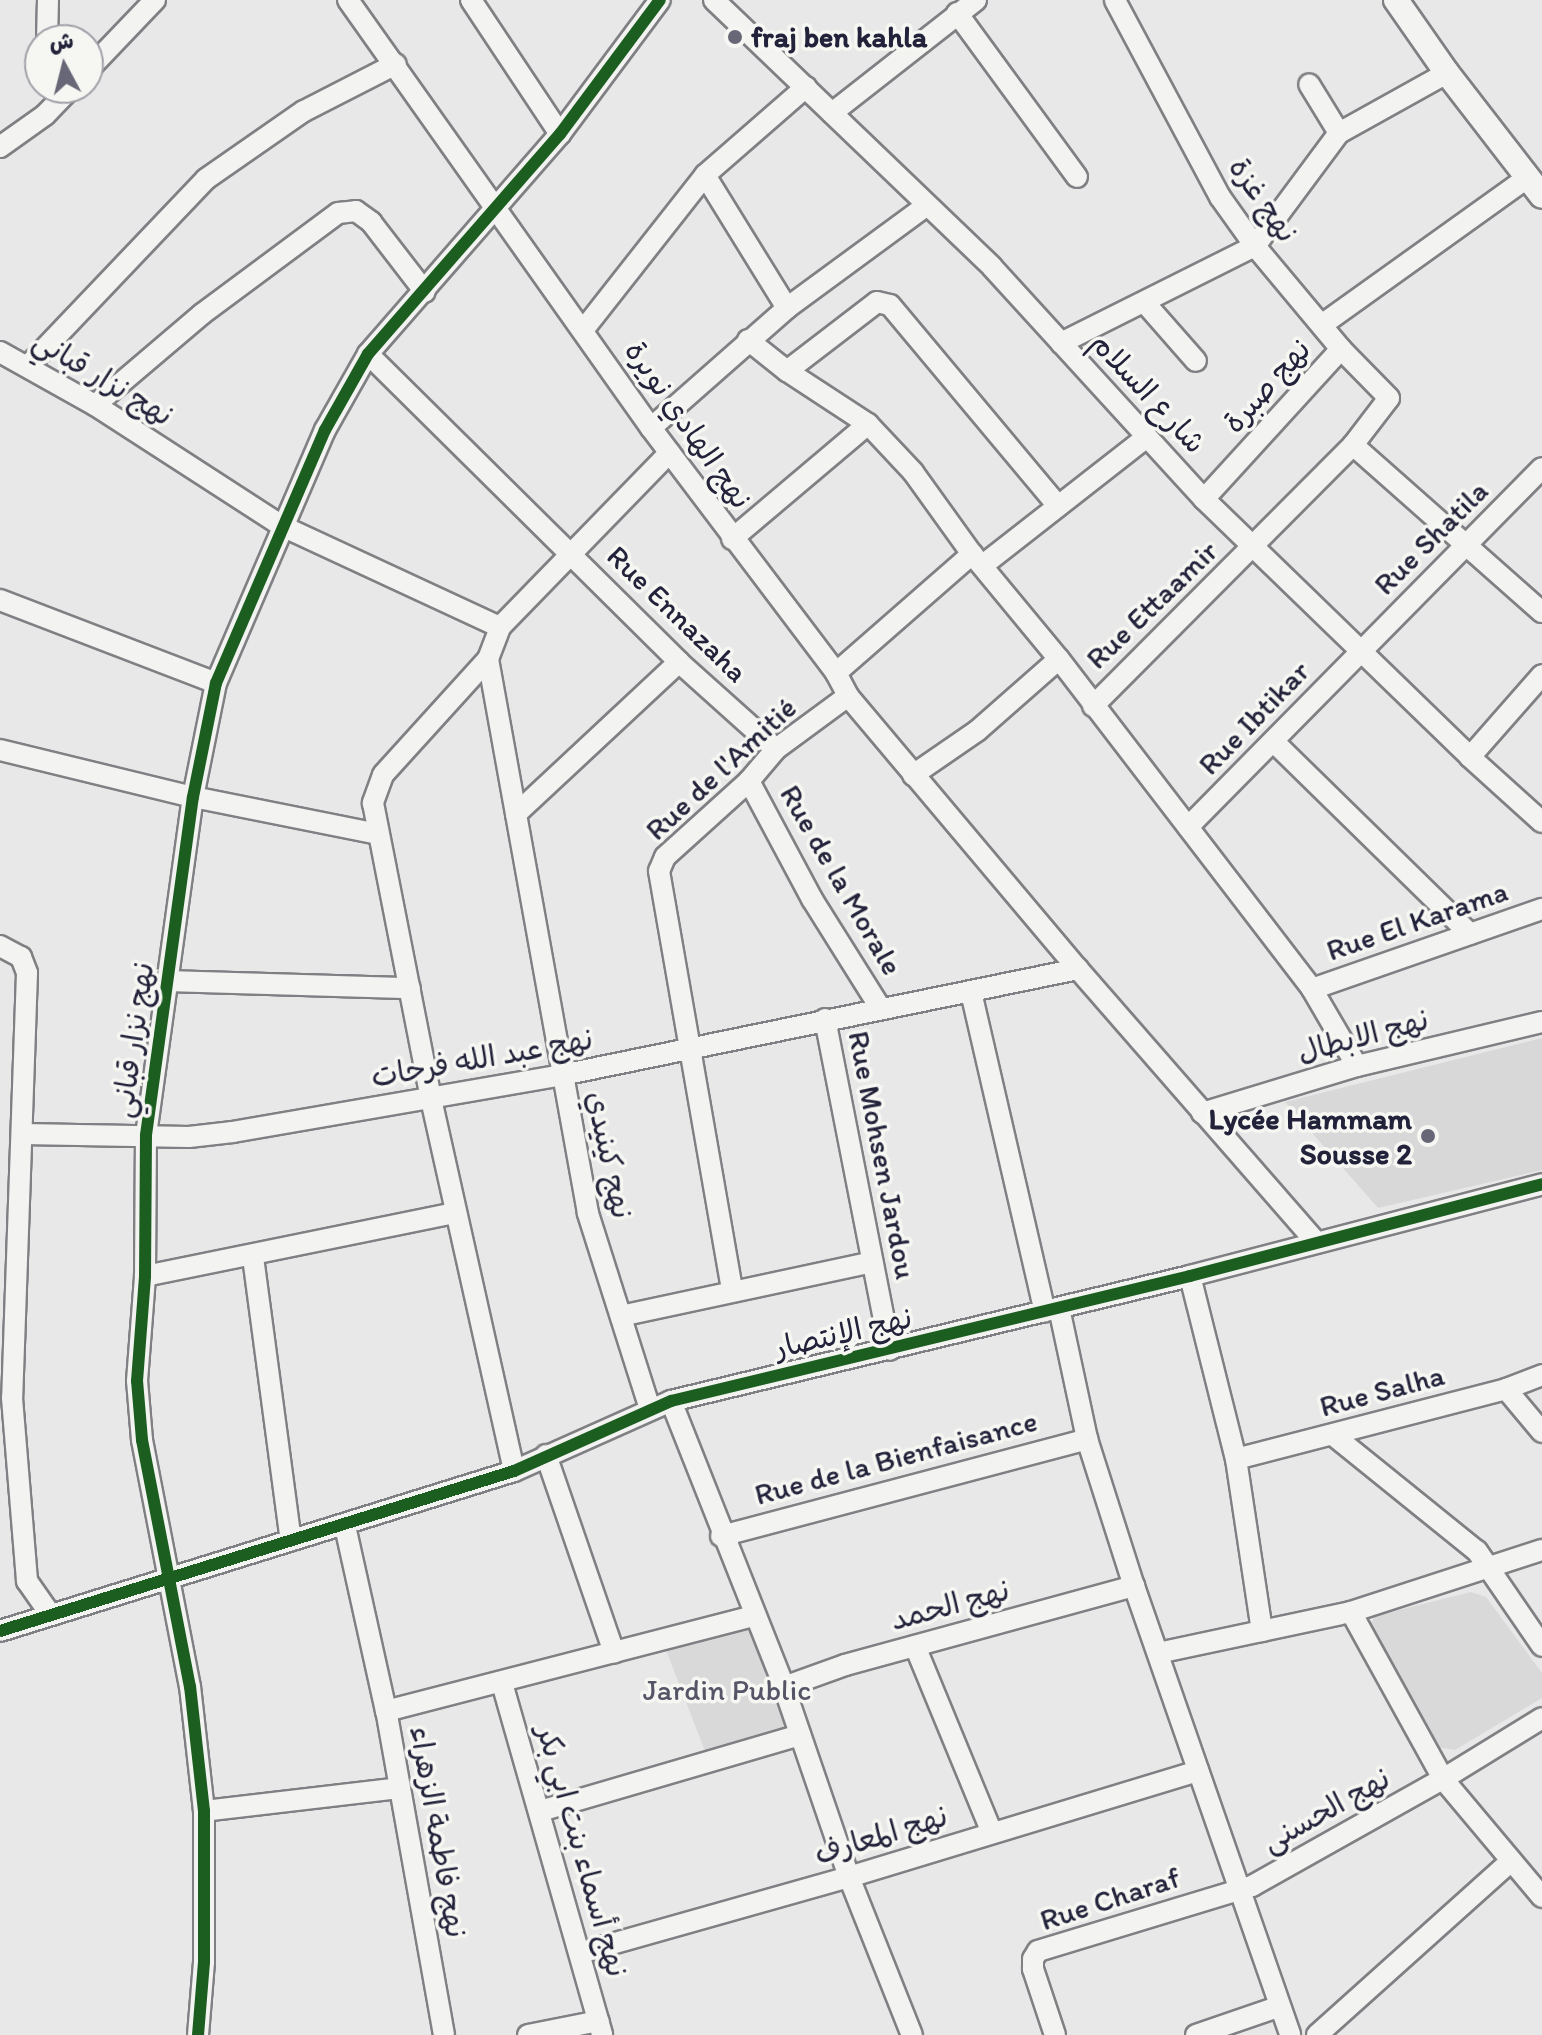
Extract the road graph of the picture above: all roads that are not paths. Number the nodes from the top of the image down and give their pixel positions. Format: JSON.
{"nodes":[{"id":1,"x":48,"y":0,"type":"edge"},
{"id":2,"x":155,"y":0,"type":"edge"},
{"id":3,"x":348,"y":0,"type":"edge"},
{"id":4,"x":471,"y":0,"type":"edge"},
{"id":5,"x":660,"y":0,"type":"edge"},
{"id":6,"x":714,"y":0,"type":"edge"},
{"id":7,"x":976,"y":0,"type":"edge"},
{"id":8,"x":1396,"y":0,"type":"edge"},
{"id":9,"x":1120,"y":2,"type":"edge"},
{"id":10,"x":957,"y":13,"type":"junction"},
{"id":11,"x":47,"y":24,"type":"edge"},
{"id":12,"x":104,"y":53,"type":"edge"},
{"id":13,"x":396,"y":64,"type":"junction"},
{"id":14,"x":1447,"y":73,"type":"junction"},
{"id":15,"x":1309,"y":84,"type":"dead end"},
{"id":16,"x":806,"y":87,"type":"junction"},
{"id":17,"x":45,"y":104,"type":"edge"},
{"id":18,"x":56,"y":104,"type":"edge"},
{"id":19,"x":832,"y":113,"type":"junction"},
{"id":20,"x":45,"y":115,"type":"junction"},
{"id":21,"x":1339,"y":133,"type":"junction"},
{"id":22,"x":560,"y":134,"type":"junction"},
{"id":23,"x":0,"y":147,"type":"edge"},
{"id":24,"x":705,"y":175,"type":"junction"},
{"id":25,"x":1077,"y":177,"type":"dead end"},
{"id":26,"x":1538,"y":190,"type":"edge"},
{"id":27,"x":926,"y":206,"type":"junction"},
{"id":28,"x":495,"y":208,"type":"junction"},
{"id":29,"x":1255,"y":246,"type":"junction"},
{"id":30,"x":425,"y":292,"type":"junction"},
{"id":31,"x":1145,"y":303,"type":"junction"},
{"id":32,"x":787,"y":308,"type":"junction"},
{"id":33,"x":1323,"y":324,"type":"junction"},
{"id":34,"x":584,"y":329,"type":"junction"},
{"id":35,"x":748,"y":340,"type":"junction"},
{"id":36,"x":1061,"y":343,"type":"junction"},
{"id":37,"x":1341,"y":349,"type":"junction"},
{"id":38,"x":0,"y":352,"type":"edge"},
{"id":39,"x":368,"y":354,"type":"junction"},
{"id":40,"x":1196,"y":361,"type":"dead end"},
{"id":41,"x":28,"y":366,"type":"junction"},
{"id":42,"x":787,"y":371,"type":"junction"},
{"id":43,"x":95,"y":405,"type":"junction"},
{"id":44,"x":1387,"y":405,"type":"joint"},
{"id":45,"x":868,"y":424,"type":"junction"},
{"id":46,"x":651,"y":428,"type":"junction"},
{"id":47,"x":1147,"y":437,"type":"junction"},
{"id":48,"x":1353,"y":445,"type":"junction"},
{"id":49,"x":669,"y":453,"type":"junction"},
{"id":50,"x":1542,"y":468,"type":"edge"},
{"id":51,"x":1204,"y":499,"type":"junction"},
{"id":52,"x":1058,"y":506,"type":"junction"},
{"id":53,"x":282,"y":526,"type":"junction"},
{"id":54,"x":732,"y":539,"type":"junction"},
{"id":55,"x":1466,"y":545,"type":"junction"},
{"id":56,"x":1254,"y":547,"type":"junction"},
{"id":57,"x":572,"y":552,"type":"junction"},
{"id":58,"x":978,"y":560,"type":"junction"},
{"id":59,"x":0,"y":600,"type":"edge"},
{"id":60,"x":1542,"y":612,"type":"edge"},
{"id":61,"x":500,"y":627,"type":"junction"},
{"id":62,"x":1362,"y":650,"type":"junction"},
{"id":63,"x":488,"y":659,"type":"junction"},
{"id":64,"x":1059,"y":659,"type":"junction"},
{"id":65,"x":679,"y":662,"type":"junction"},
{"id":66,"x":836,"y":673,"type":"junction"},
{"id":67,"x":1542,"y":675,"type":"edge"},
{"id":68,"x":216,"y":683,"type":"junction"},
{"id":69,"x":848,"y":696,"type":"junction"},
{"id":70,"x":1093,"y":706,"type":"junction"},
{"id":71,"x":1275,"y":743,"type":"junction"},
{"id":72,"x":776,"y":749,"type":"junction"},
{"id":73,"x":0,"y":750,"type":"edge"},
{"id":74,"x":1470,"y":757,"type":"junction"},
{"id":75,"x":913,"y":775,"type":"junction"},
{"id":76,"x":749,"y":781,"type":"junction"},
{"id":77,"x":193,"y":797,"type":"junction"},
{"id":78,"x":516,"y":814,"type":"junction"},
{"id":79,"x":1542,"y":822,"type":"edge"},
{"id":80,"x":1188,"y":827,"type":"junction"},
{"id":81,"x":378,"y":834,"type":"junction"},
{"id":82,"x":1542,"y":909,"type":"edge"},
{"id":83,"x":1470,"y":934,"type":"junction"},
{"id":84,"x":0,"y":946,"type":"edge"},
{"id":85,"x":1078,"y":969,"type":"junction"},
{"id":86,"x":168,"y":981,"type":"junction"},
{"id":87,"x":410,"y":988,"type":"junction"},
{"id":88,"x":1312,"y":989,"type":"junction"},
{"id":89,"x":971,"y":992,"type":"junction"},
{"id":90,"x":881,"y":1009,"type":"junction"},
{"id":91,"x":825,"y":1019,"type":"junction"},
{"id":92,"x":1542,"y":1022,"type":"edge"},
{"id":93,"x":687,"y":1049,"type":"junction"},
{"id":94,"x":1357,"y":1066,"type":"junction"},
{"id":95,"x":562,"y":1075,"type":"junction"},
{"id":96,"x":431,"y":1099,"type":"junction"},
{"id":97,"x":1202,"y":1113,"type":"junction"},
{"id":98,"x":23,"y":1134,"type":"junction"},
{"id":99,"x":146,"y":1135,"type":"junction"},
{"id":100,"x":1542,"y":1184,"type":"edge"},
{"id":101,"x":456,"y":1213,"type":"junction"},
{"id":102,"x":1316,"y":1242,"type":"junction"},
{"id":103,"x":253,"y":1257,"type":"junction"},
{"id":104,"x":872,"y":1262,"type":"junction"},
{"id":105,"x":145,"y":1276,"type":"junction"},
{"id":106,"x":1190,"y":1276,"type":"junction"},
{"id":107,"x":732,"y":1290,"type":"junction"},
{"id":108,"x":1052,"y":1310,"type":"junction"},
{"id":109,"x":621,"y":1316,"type":"junction"},
{"id":110,"x":890,"y":1350,"type":"junction"},
{"id":111,"x":1542,"y":1375,"type":"edge"},
{"id":112,"x":1506,"y":1389,"type":"junction"},
{"id":113,"x":671,"y":1401,"type":"junction"},
{"id":114,"x":650,"y":1409,"type":"junction"},
{"id":115,"x":1542,"y":1432,"type":"edge"},
{"id":116,"x":1333,"y":1435,"type":"junction"},
{"id":117,"x":1087,"y":1439,"type":"junction"},
{"id":118,"x":546,"y":1455,"type":"junction"},
{"id":119,"x":1236,"y":1459,"type":"junction"},
{"id":120,"x":514,"y":1471,"type":"junction"},
{"id":121,"x":345,"y":1526,"type":"junction"},
{"id":122,"x":721,"y":1536,"type":"junction"},
{"id":123,"x":291,"y":1540,"type":"junction"},
{"id":124,"x":1542,"y":1550,"type":"edge"},
{"id":125,"x":1490,"y":1567,"type":"junction"},
{"id":126,"x":169,"y":1576,"type":"junction"},
{"id":127,"x":1134,"y":1586,"type":"junction"},
{"id":128,"x":1351,"y":1612,"type":"junction"},
{"id":129,"x":50,"y":1614,"type":"junction"},
{"id":130,"x":754,"y":1616,"type":"junction"},
{"id":131,"x":0,"y":1631,"type":"edge"},
{"id":132,"x":1262,"y":1631,"type":"junction"},
{"id":133,"x":915,"y":1646,"type":"junction"},
{"id":134,"x":1542,"y":1646,"type":"edge"},
{"id":135,"x":614,"y":1653,"type":"junction"},
{"id":136,"x":1158,"y":1653,"type":"junction"},
{"id":137,"x":502,"y":1683,"type":"junction"},
{"id":138,"x":784,"y":1687,"type":"junction"},
{"id":139,"x":386,"y":1711,"type":"junction"},
{"id":140,"x":1542,"y":1718,"type":"edge"},
{"id":141,"x":800,"y":1735,"type":"junction"},
{"id":142,"x":1198,"y":1771,"type":"junction"},
{"id":143,"x":1443,"y":1779,"type":"junction"},
{"id":144,"x":400,"y":1788,"type":"junction"},
{"id":145,"x":204,"y":1811,"type":"junction"},
{"id":146,"x":540,"y":1811,"type":"junction"},
{"id":147,"x":992,"y":1833,"type":"junction"},
{"id":148,"x":1511,"y":1861,"type":"junction"},
{"id":149,"x":849,"y":1877,"type":"junction"},
{"id":150,"x":1238,"y":1891,"type":"junction"},
{"id":151,"x":1542,"y":1897,"type":"edge"},
{"id":152,"x":580,"y":1953,"type":"junction"},
{"id":153,"x":1278,"y":2007,"type":"junction"},
{"id":154,"x":600,"y":2028,"type":"edge"},
{"id":155,"x":198,"y":2035,"type":"edge"},
{"id":156,"x":444,"y":2035,"type":"edge"},
{"id":157,"x":528,"y":2035,"type":"edge"},
{"id":158,"x":912,"y":2035,"type":"edge"},
{"id":159,"x":1055,"y":2035,"type":"edge"},
{"id":160,"x":1196,"y":2035,"type":"edge"},
{"id":161,"x":1290,"y":2035,"type":"edge"},
{"id":162,"x":1317,"y":2035,"type":"edge"}],
"edges":[{"from":1,"to":11,"type":"street"},
{"from":2,"to":12,"type":"street"},
{"from":3,"to":13,"type":"street","name":"نهج الهادي نويرة"},
{"from":4,"to":22,"type":"street"},
{"from":5,"to":22,"type":"street"},
{"from":6,"to":16,"type":"street","name":"شارع السلام"},
{"from":7,"to":10,"type":"street"},
{"from":8,"to":14,"type":"main road"},
{"from":9,"to":29,"type":"street","name":"نهج غزة"},
{"from":10,"to":19,"type":"street"},
{"from":10,"to":25,"type":"street"},
{"from":13,"to":28,"type":"street","name":"نهج الهادي نويرة"},
{"from":13,"to":41,"type":"street"},
{"from":14,"to":21,"type":"street"},
{"from":14,"to":26,"type":"main road"},
{"from":15,"to":21,"type":"street"},
{"from":16,"to":19,"type":"street","name":"شارع السلام"},
{"from":16,"to":24,"type":"street"},
{"from":17,"to":20,"type":"street"},
{"from":18,"to":20,"type":"street"},
{"from":19,"to":27,"type":"street","name":"شارع السلام"},
{"from":20,"to":23,"type":"street"},
{"from":21,"to":29,"type":"street"},
{"from":22,"to":28,"type":"street"},
{"from":24,"to":32,"type":"street"},
{"from":24,"to":34,"type":"street"},
{"from":26,"to":33,"type":"street"},
{"from":27,"to":32,"type":"street"},
{"from":27,"to":36,"type":"street","name":"شارع السلام"},
{"from":28,"to":30,"type":"street"},
{"from":28,"to":34,"type":"street","name":"نهج الهادي نويرة"},
{"from":29,"to":31,"type":"street"},
{"from":29,"to":33,"type":"street","name":"نهج غزة"},
{"from":30,"to":39,"type":"street"},
{"from":30,"to":43,"type":"street"},
{"from":31,"to":36,"type":"street"},
{"from":31,"to":40,"type":"street"},
{"from":32,"to":35,"type":"street"},
{"from":33,"to":37,"type":"street","name":"نهج غزة"},
{"from":34,"to":46,"type":"street","name":"نهج الهادي نويرة"},
{"from":35,"to":42,"type":"street"},
{"from":35,"to":46,"type":"street"},
{"from":36,"to":47,"type":"street","name":"شارع السلام"},
{"from":37,"to":44,"type":"street","name":"نهج غزة"},
{"from":37,"to":51,"type":"street","name":"نهج صبرة"},
{"from":38,"to":41,"type":"street","name":"نهج نزار قباني"},
{"from":39,"to":53,"type":"street"},
{"from":39,"to":57,"type":"street","name":"Rue Ennazaha"},
{"from":41,"to":43,"type":"street","name":"نهج نزار قباني"},
{"from":42,"to":45,"type":"street"},
{"from":42,"to":52,"type":"street"},
{"from":43,"to":53,"type":"street","name":"نهج نزار قباني"},
{"from":44,"to":48,"type":"street","name":"Rue Ettaamir"},
{"from":45,"to":54,"type":"street"},
{"from":45,"to":58,"type":"street"},
{"from":46,"to":49,"type":"street","name":"نهج الهادي نويرة"},
{"from":47,"to":51,"type":"street","name":"شارع السلام"},
{"from":47,"to":52,"type":"street"},
{"from":48,"to":55,"type":"street"},
{"from":48,"to":56,"type":"street","name":"Rue Ettaamir"},
{"from":49,"to":54,"type":"street","name":"نهج الهادي نويرة"},
{"from":49,"to":57,"type":"street"},
{"from":50,"to":55,"type":"street","name":"Rue Shatila"},
{"from":51,"to":56,"type":"street","name":"شارع السلام"},
{"from":52,"to":58,"type":"street"},
{"from":53,"to":61,"type":"street"},
{"from":53,"to":68,"type":"street","name":"نهج نزار قباني"},
{"from":54,"to":66,"type":"street","name":"نهج الهادي نويرة"},
{"from":55,"to":60,"type":"street"},
{"from":55,"to":62,"type":"street","name":"Rue Shatila"},
{"from":56,"to":62,"type":"street","name":"شارع السلام"},
{"from":56,"to":70,"type":"street","name":"Rue Ettaamir"},
{"from":57,"to":61,"type":"street"},
{"from":57,"to":65,"type":"street","name":"Rue Ennazaha"},
{"from":58,"to":64,"type":"street"},
{"from":58,"to":66,"type":"street"},
{"from":59,"to":68,"type":"street"},
{"from":61,"to":63,"type":"street"},
{"from":62,"to":71,"type":"street","name":"Rue Ibtikar"},
{"from":62,"to":74,"type":"street","name":"شارع السلام"},
{"from":63,"to":78,"type":"street","name":"نهج كينيدي"},
{"from":63,"to":81,"type":"street"},
{"from":64,"to":70,"type":"street"},
{"from":64,"to":75,"type":"street"},
{"from":65,"to":72,"type":"street","name":"Rue Ennazaha"},
{"from":65,"to":78,"type":"street"},
{"from":66,"to":69,"type":"street"},
{"from":67,"to":74,"type":"street"},
{"from":68,"to":77,"type":"street","name":"نهج نزار قباني"},
{"from":69,"to":72,"type":"street","name":"Rue de l'Amitié"},
{"from":69,"to":75,"type":"street"},
{"from":70,"to":80,"type":"street"},
{"from":71,"to":80,"type":"street","name":"Rue Ibtikar"},
{"from":71,"to":83,"type":"street"},
{"from":72,"to":76,"type":"street","name":"Rue de l'Amitié"},
{"from":73,"to":77,"type":"street"},
{"from":74,"to":79,"type":"street","name":"شارع السلام"},
{"from":75,"to":85,"type":"street"},
{"from":76,"to":90,"type":"street","name":"Rue de la Morale"},
{"from":76,"to":93,"type":"street","name":"Rue de l'Amitié"},
{"from":77,"to":81,"type":"street"},
{"from":77,"to":86,"type":"street","name":"نهج نزار قباني"},
{"from":78,"to":95,"type":"street","name":"نهج كينيدي"},
{"from":80,"to":88,"type":"street"},
{"from":81,"to":87,"type":"street"},
{"from":82,"to":83,"type":"street","name":"Rue El Karama"},
{"from":83,"to":88,"type":"street","name":"Rue El Karama"},
{"from":84,"to":98,"type":"street"},
{"from":85,"to":89,"type":"street","name":"نهج عبد الله فرحات"},
{"from":85,"to":97,"type":"street"},
{"from":86,"to":87,"type":"street"},
{"from":86,"to":99,"type":"street","name":"نهج نزار قباني"},
{"from":87,"to":96,"type":"street"},
{"from":88,"to":94,"type":"street"},
{"from":89,"to":90,"type":"street","name":"نهج عبد الله فرحات"},
{"from":89,"to":108,"type":"street"},
{"from":90,"to":91,"type":"street","name":"نهج عبد الله فرحات"},
{"from":91,"to":93,"type":"street","name":"نهج عبد الله فرحات"},
{"from":91,"to":104,"type":"street","name":"Rue Mohsen Jardou"},
{"from":92,"to":94,"type":"street","name":"نهج الابطال"},
{"from":93,"to":95,"type":"street","name":"نهج عبد الله فرحات"},
{"from":93,"to":107,"type":"street","name":"Rue de l'Amitié"},
{"from":94,"to":97,"type":"street","name":"نهج الابطال"},
{"from":95,"to":96,"type":"street","name":"نهج عبد الله فرحات"},
{"from":95,"to":109,"type":"street","name":"نهج كينيدي"},
{"from":96,"to":99,"type":"street","name":"نهج عبد الله فرحات"},
{"from":96,"to":101,"type":"street"},
{"from":97,"to":102,"type":"street"},
{"from":98,"to":99,"type":"street","name":"نهج عبد الله فرحات"},
{"from":98,"to":129,"type":"street"},
{"from":99,"to":105,"type":"street","name":"نهج نزار قباني"},
{"from":100,"to":102,"type":"street","name":"نهج الإنتصار"},
{"from":101,"to":103,"type":"street"},
{"from":101,"to":120,"type":"street"},
{"from":102,"to":106,"type":"street","name":"نهج الإنتصار"},
{"from":103,"to":105,"type":"street"},
{"from":103,"to":123,"type":"street"},
{"from":104,"to":107,"type":"street"},
{"from":104,"to":110,"type":"street","name":"Rue Mohsen Jardou"},
{"from":105,"to":126,"type":"street","name":"نهج نزار قباني"},
{"from":106,"to":108,"type":"street","name":"نهج الإنتصار"},
{"from":106,"to":119,"type":"street"},
{"from":107,"to":109,"type":"street"},
{"from":108,"to":110,"type":"street","name":"نهج الإنتصار"},
{"from":108,"to":117,"type":"street"},
{"from":109,"to":114,"type":"street","name":"نهج كينيدي"},
{"from":110,"to":113,"type":"street","name":"نهج الإنتصار"},
{"from":111,"to":112,"type":"street","name":"Rue Salha"},
{"from":112,"to":115,"type":"street"},
{"from":112,"to":116,"type":"street","name":"Rue Salha"},
{"from":113,"to":114,"type":"street","name":"نهج الإنتصار"},
{"from":113,"to":122,"type":"street"},
{"from":114,"to":118,"type":"street","name":"نهج الإنتصار"},
{"from":116,"to":119,"type":"street","name":"Rue Salha"},
{"from":116,"to":125,"type":"street"},
{"from":117,"to":122,"type":"street","name":"Rue de la Bienfaisance"},
{"from":117,"to":127,"type":"street"},
{"from":118,"to":120,"type":"street","name":"نهج الإنتصار"},
{"from":118,"to":135,"type":"street"},
{"from":119,"to":132,"type":"street"},
{"from":120,"to":121,"type":"street","name":"نهج الإنتصار"},
{"from":121,"to":123,"type":"street","name":"نهج الإنتصار"},
{"from":121,"to":139,"type":"street"},
{"from":122,"to":130,"type":"street"},
{"from":123,"to":126,"type":"street","name":"نهج الإنتصار"},
{"from":124,"to":125,"type":"street"},
{"from":125,"to":128,"type":"street"},
{"from":125,"to":134,"type":"street"},
{"from":126,"to":129,"type":"street","name":"نهج الإنتصار"},
{"from":126,"to":145,"type":"street","name":"نهج نزار قباني"},
{"from":127,"to":133,"type":"street","name":"نهج الحمد"},
{"from":127,"to":136,"type":"street"},
{"from":128,"to":132,"type":"street"},
{"from":128,"to":143,"type":"street"},
{"from":129,"to":131,"type":"street","name":"نهج الإنتصار"},
{"from":130,"to":135,"type":"street","name":"نهج فاطمة الزهراء"},
{"from":130,"to":138,"type":"street"},
{"from":132,"to":136,"type":"street"},
{"from":133,"to":138,"type":"street","name":"نهج الحمد"},
{"from":133,"to":147,"type":"street"},
{"from":135,"to":137,"type":"street","name":"نهج فاطمة الزهراء"},
{"from":136,"to":142,"type":"street"},
{"from":137,"to":139,"type":"street","name":"نهج فاطمة الزهراء"},
{"from":137,"to":146,"type":"street","name":"نهج أسماء بنت ابي بكر"},
{"from":138,"to":141,"type":"street"},
{"from":139,"to":144,"type":"street","name":"نهج فاطمة الزهراء"},
{"from":140,"to":143,"type":"street","name":"نهج الحسنى"},
{"from":141,"to":146,"type":"street"},
{"from":141,"to":149,"type":"street"},
{"from":142,"to":147,"type":"street","name":"نهج المعارف"},
{"from":142,"to":150,"type":"street"},
{"from":143,"to":148,"type":"street"},
{"from":143,"to":150,"type":"street","name":"نهج الحسنى"},
{"from":144,"to":145,"type":"street"},
{"from":144,"to":156,"type":"street","name":"نهج فاطمة الزهراء"},
{"from":145,"to":155,"type":"street","name":"نهج نزار قباني"},
{"from":146,"to":152,"type":"street","name":"نهج أسماء بنت ابي بكر"},
{"from":147,"to":149,"type":"street","name":"نهج المعارف"},
{"from":148,"to":151,"type":"street"},
{"from":148,"to":162,"type":"street"},
{"from":149,"to":152,"type":"street","name":"نهج المعارف"},
{"from":149,"to":158,"type":"street"},
{"from":150,"to":153,"type":"street"},
{"from":150,"to":159,"type":"street","name":"Rue Charaf"},
{"from":152,"to":154,"type":"street","name":"نهج أسماء بنت ابي بكر"},
{"from":153,"to":160,"type":"street"},
{"from":153,"to":161,"type":"street"},
{"from":154,"to":157,"type":"street"}]}
